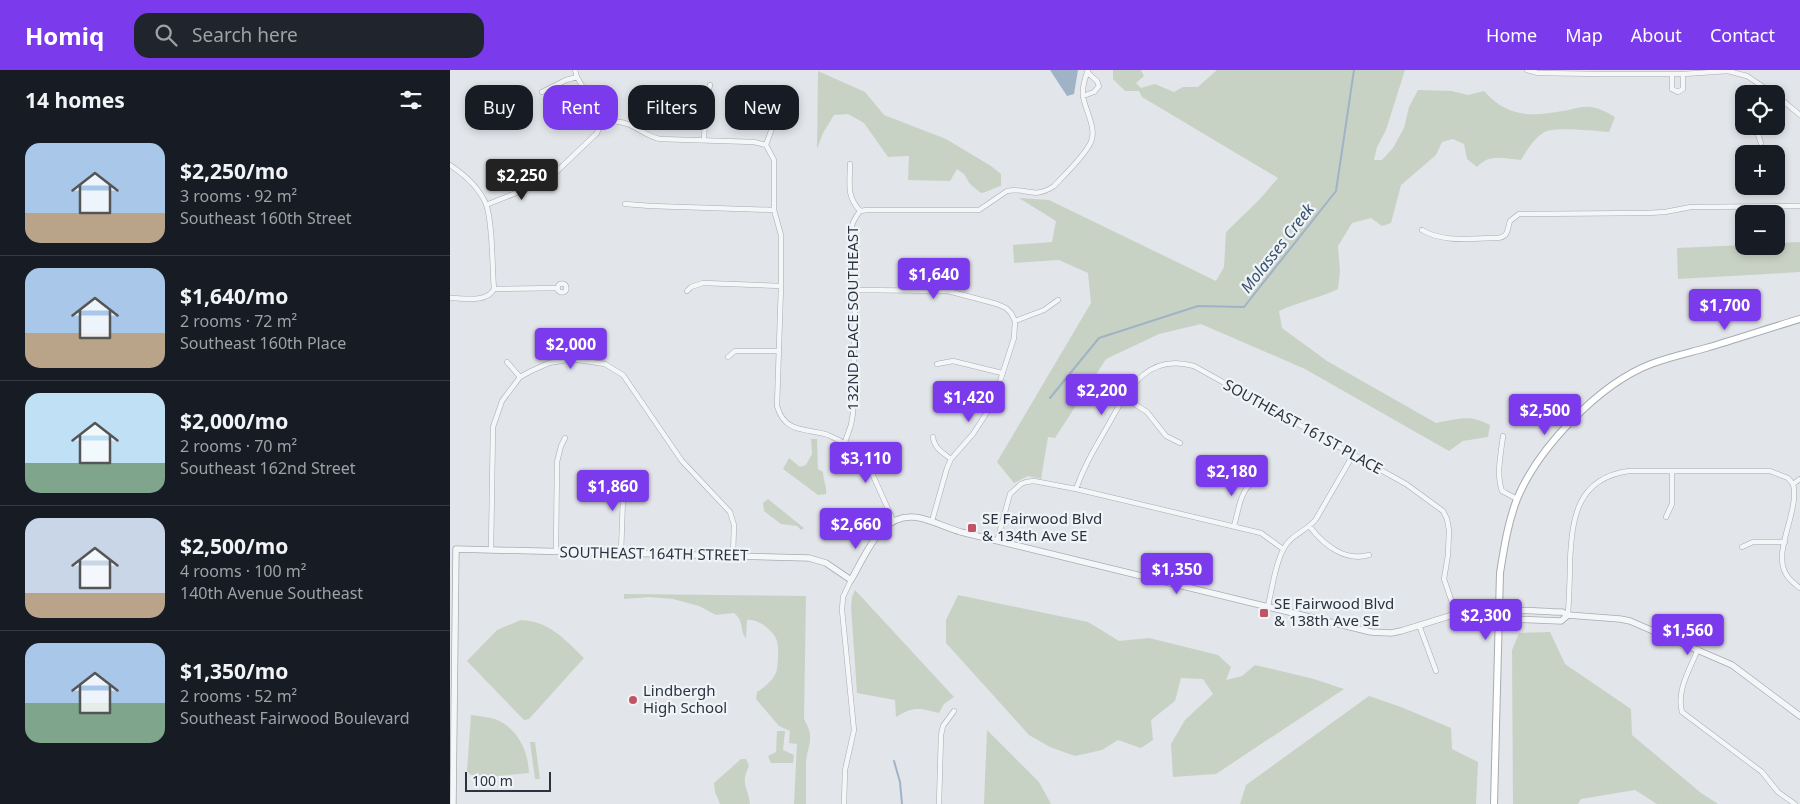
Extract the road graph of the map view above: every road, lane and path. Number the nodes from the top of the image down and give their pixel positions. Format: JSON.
{"nodes":[{"id":1,"x":575,"y":70,"type":"edge"},
{"id":2,"x":1528,"y":70,"type":"edge"},
{"id":3,"x":1088,"y":71,"type":"edge"},
{"id":4,"x":1672,"y":74,"type":"junction"},
{"id":5,"x":1683,"y":74,"type":"junction"},
{"id":6,"x":576,"y":77,"type":"junction"},
{"id":7,"x":581,"y":85,"type":"edge"},
{"id":8,"x":1762,"y":85,"type":"edge"},
{"id":9,"x":542,"y":92,"type":"dead end"},
{"id":10,"x":1083,"y":96,"type":"junction"},
{"id":11,"x":1785,"y":102,"type":"edge"},
{"id":12,"x":1800,"y":114,"type":"edge"},
{"id":13,"x":618,"y":122,"type":"edge"},
{"id":14,"x":598,"y":130,"type":"edge"},
{"id":15,"x":705,"y":130,"type":"edge"},
{"id":16,"x":771,"y":130,"type":"edge"},
{"id":17,"x":1758,"y":135,"type":"edge"},
{"id":18,"x":704,"y":140,"type":"junction"},
{"id":19,"x":1761,"y":143,"type":"dead end"},
{"id":20,"x":766,"y":145,"type":"junction"},
{"id":21,"x":850,"y":164,"type":"dead end"},
{"id":22,"x":450,"y":165,"type":"edge"},
{"id":23,"x":625,"y":204,"type":"dead end"},
{"id":24,"x":486,"y":205,"type":"junction"},
{"id":25,"x":1800,"y":206,"type":"edge"},
{"id":26,"x":774,"y":210,"type":"junction"},
{"id":27,"x":860,"y":211,"type":"junction"},
{"id":28,"x":1422,"y":230,"type":"dead end"},
{"id":29,"x":781,"y":286,"type":"junction"},
{"id":30,"x":557,"y":288,"type":"dead end"},
{"id":31,"x":494,"y":289,"type":"junction"},
{"id":32,"x":688,"y":290,"type":"dead end"},
{"id":33,"x":855,"y":290,"type":"junction"},
{"id":34,"x":450,"y":298,"type":"edge"},
{"id":35,"x":1058,"y":300,"type":"dead end"},
{"id":36,"x":1800,"y":319,"type":"edge"},
{"id":37,"x":1015,"y":321,"type":"junction"},
{"id":38,"x":778,"y":351,"type":"junction"},
{"id":39,"x":728,"y":357,"type":"dead end"},
{"id":40,"x":507,"y":362,"type":"dead end"},
{"id":41,"x":937,"y":364,"type":"dead end"},
{"id":42,"x":1002,"y":373,"type":"junction"},
{"id":43,"x":520,"y":377,"type":"junction"},
{"id":44,"x":1124,"y":397,"type":"junction"},
{"id":45,"x":1503,"y":436,"type":"dead end"},
{"id":46,"x":933,"y":437,"type":"dead end"},
{"id":47,"x":565,"y":438,"type":"dead end"},
{"id":48,"x":845,"y":442,"type":"junction"},
{"id":49,"x":1180,"y":443,"type":"dead end"},
{"id":50,"x":1353,"y":455,"type":"junction"},
{"id":51,"x":952,"y":459,"type":"junction"},
{"id":52,"x":1672,"y":472,"type":"junction"},
{"id":53,"x":1800,"y":479,"type":"edge"},
{"id":54,"x":631,"y":483,"type":"dead end"},
{"id":55,"x":1252,"y":483,"type":"dead end"},
{"id":56,"x":1794,"y":484,"type":"junction"},
{"id":57,"x":1076,"y":489,"type":"junction"},
{"id":58,"x":1517,"y":499,"type":"junction"},
{"id":59,"x":1666,"y":517,"type":"dead end"},
{"id":60,"x":893,"y":520,"type":"junction"},
{"id":61,"x":932,"y":522,"type":"junction"},
{"id":62,"x":1234,"y":526,"type":"junction"},
{"id":63,"x":1310,"y":527,"type":"junction"},
{"id":64,"x":996,"y":541,"type":"junction"},
{"id":65,"x":1785,"y":542,"type":"junction"},
{"id":66,"x":1742,"y":547,"type":"dead end"},
{"id":67,"x":453,"y":549,"type":"edge"},
{"id":68,"x":1284,"y":549,"type":"junction"},
{"id":69,"x":491,"y":550,"type":"junction"},
{"id":70,"x":556,"y":551,"type":"junction"},
{"id":71,"x":621,"y":553,"type":"junction"},
{"id":72,"x":1369,"y":554,"type":"dead end"},
{"id":73,"x":733,"y":555,"type":"junction"},
{"id":74,"x":851,"y":580,"type":"junction"},
{"id":75,"x":1800,"y":588,"type":"edge"},
{"id":76,"x":1268,"y":606,"type":"junction"},
{"id":77,"x":1498,"y":613,"type":"junction"},
{"id":78,"x":1456,"y":614,"type":"junction"},
{"id":79,"x":1568,"y":615,"type":"junction"},
{"id":80,"x":1419,"y":625,"type":"junction"},
{"id":81,"x":1698,"y":649,"type":"junction"},
{"id":82,"x":1436,"y":671,"type":"dead end"},
{"id":83,"x":453,"y":684,"type":"edge"},
{"id":84,"x":954,"y":711,"type":"dead end"},
{"id":85,"x":1800,"y":716,"type":"edge"},
{"id":86,"x":452,"y":748,"type":"edge"},
{"id":87,"x":1800,"y":800,"type":"edge"},
{"id":88,"x":453,"y":804,"type":"edge"},
{"id":89,"x":844,"y":804,"type":"edge"},
{"id":90,"x":939,"y":804,"type":"edge"},
{"id":91,"x":1494,"y":804,"type":"edge"},
{"id":92,"x":1795,"y":804,"type":"edge"}],
"edges":[{"from":1,"to":6,"type":"street"},
{"from":2,"to":4,"type":"street"},
{"from":3,"to":10,"type":"street"},
{"from":3,"to":10,"type":"street"},
{"from":4,"to":5,"type":"street"},
{"from":4,"to":5,"type":"street"},
{"from":5,"to":8,"type":"street"},
{"from":6,"to":7,"type":"street"},
{"from":6,"to":9,"type":"street"},
{"from":10,"to":27,"type":"street"},
{"from":11,"to":12,"type":"street"},
{"from":13,"to":18,"type":"street"},
{"from":14,"to":24,"type":"street"},
{"from":15,"to":18,"type":"street"},
{"from":16,"to":20,"type":"street"},
{"from":17,"to":19,"type":"street"},
{"from":18,"to":20,"type":"street"},
{"from":20,"to":26,"type":"street"},
{"from":21,"to":27,"type":"street","name":"132ND PLACE SOUTHEAST"},
{"from":22,"to":24,"type":"street"},
{"from":23,"to":26,"type":"street"},
{"from":24,"to":31,"type":"street"},
{"from":25,"to":28,"type":"street"},
{"from":26,"to":29,"type":"street"},
{"from":27,"to":33,"type":"street","name":"132ND PLACE SOUTHEAST"},
{"from":29,"to":32,"type":"street"},
{"from":29,"to":38,"type":"street"},
{"from":30,"to":31,"type":"street"},
{"from":31,"to":34,"type":"street"},
{"from":33,"to":37,"type":"street"},
{"from":33,"to":48,"type":"street","name":"132ND PLACE SOUTHEAST"},
{"from":35,"to":37,"type":"street"},
{"from":36,"to":58,"type":"main road"},
{"from":37,"to":42,"type":"street"},
{"from":38,"to":39,"type":"street"},
{"from":38,"to":48,"type":"street"},
{"from":40,"to":43,"type":"street"},
{"from":41,"to":42,"type":"street"},
{"from":42,"to":51,"type":"street"},
{"from":43,"to":69,"type":"street"},
{"from":43,"to":73,"type":"street"},
{"from":44,"to":49,"type":"street"},
{"from":44,"to":50,"type":"street","name":"SOUTHEAST 161ST PLACE"},
{"from":44,"to":57,"type":"street"},
{"from":45,"to":58,"type":"street"},
{"from":46,"to":51,"type":"street"},
{"from":47,"to":70,"type":"street"},
{"from":48,"to":60,"type":"street"},
{"from":50,"to":63,"type":"street"},
{"from":50,"to":78,"type":"street","name":"SOUTHEAST 161ST PLACE"},
{"from":51,"to":61,"type":"street"},
{"from":52,"to":56,"type":"street"},
{"from":52,"to":59,"type":"street"},
{"from":52,"to":79,"type":"street"},
{"from":53,"to":56,"type":"street"},
{"from":54,"to":71,"type":"street"},
{"from":55,"to":62,"type":"street"},
{"from":56,"to":65,"type":"street"},
{"from":57,"to":62,"type":"street"},
{"from":57,"to":64,"type":"street"},
{"from":58,"to":77,"type":"main road"},
{"from":60,"to":61,"type":"street"},
{"from":60,"to":74,"type":"street"},
{"from":61,"to":64,"type":"street"},
{"from":62,"to":68,"type":"street"},
{"from":63,"to":68,"type":"street"},
{"from":63,"to":72,"type":"street"},
{"from":64,"to":76,"type":"street"},
{"from":65,"to":66,"type":"street"},
{"from":65,"to":75,"type":"street"},
{"from":67,"to":69,"type":"street","name":"SOUTHEAST 164TH STREET"},
{"from":67,"to":83,"type":"street"},
{"from":68,"to":76,"type":"street"},
{"from":69,"to":70,"type":"street","name":"SOUTHEAST 164TH STREET"},
{"from":70,"to":71,"type":"street","name":"SOUTHEAST 164TH STREET"},
{"from":71,"to":73,"type":"street","name":"SOUTHEAST 164TH STREET"},
{"from":73,"to":74,"type":"street","name":"SOUTHEAST 164TH STREET"},
{"from":74,"to":89,"type":"street"},
{"from":76,"to":80,"type":"street"},
{"from":77,"to":78,"type":"street"},
{"from":77,"to":79,"type":"street"},
{"from":77,"to":91,"type":"main road"},
{"from":78,"to":80,"type":"street"},
{"from":79,"to":81,"type":"street"},
{"from":80,"to":82,"type":"street"},
{"from":81,"to":85,"type":"street"},
{"from":81,"to":92,"type":"street"},
{"from":83,"to":86,"type":"street"},
{"from":84,"to":90,"type":"street"},
{"from":86,"to":88,"type":"street"},
{"from":87,"to":92,"type":"street"}]}
